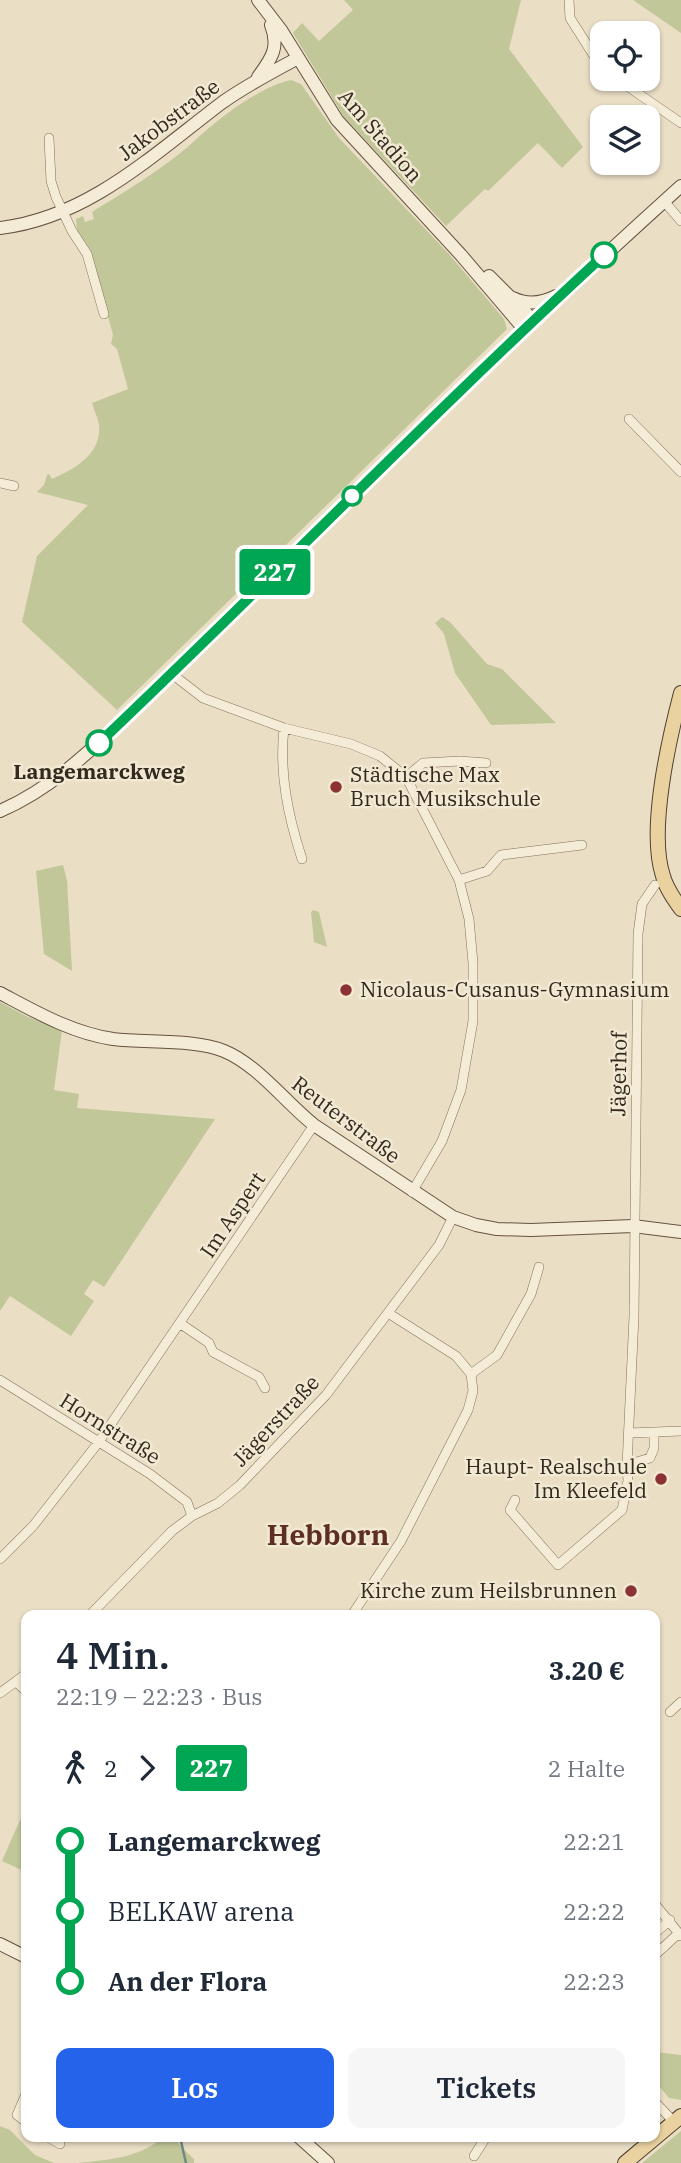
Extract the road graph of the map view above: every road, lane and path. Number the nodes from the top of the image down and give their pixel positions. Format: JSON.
{"nodes":[{"id":1,"x":569,"y":0,"type":"edge"},
{"id":2,"x":258,"y":1,"type":"edge"},
{"id":3,"x":590,"y":50,"type":"edge"},
{"id":4,"x":298,"y":58,"type":"junction"},
{"id":5,"x":256,"y":80,"type":"junction"},
{"id":6,"x":634,"y":91,"type":"edge"},
{"id":7,"x":681,"y":124,"type":"edge"},
{"id":8,"x":49,"y":138,"type":"dead end"},
{"id":9,"x":681,"y":186,"type":"edge"},
{"id":10,"x":664,"y":201,"type":"junction"},
{"id":11,"x":62,"y":212,"type":"junction"},
{"id":12,"x":681,"y":221,"type":"edge"},
{"id":13,"x":0,"y":227,"type":"edge"},
{"id":14,"x":461,"y":255,"type":"junction"},
{"id":15,"x":565,"y":290,"type":"junction"},
{"id":16,"x":507,"y":294,"type":"junction"},
{"id":17,"x":104,"y":314,"type":"dead end"},
{"id":18,"x":529,"y":325,"type":"junction"},
{"id":19,"x":629,"y":419,"type":"dead end"},
{"id":20,"x":681,"y":471,"type":"edge"},
{"id":21,"x":0,"y":483,"type":"edge"},
{"id":22,"x":14,"y":486,"type":"dead end"},
{"id":23,"x":172,"y":674,"type":"junction"},
{"id":24,"x":681,"y":693,"type":"edge"},
{"id":25,"x":284,"y":728,"type":"junction"},
{"id":26,"x":486,"y":763,"type":"dead end"},
{"id":27,"x":406,"y":777,"type":"junction"},
{"id":28,"x":0,"y":811,"type":"edge"},
{"id":29,"x":582,"y":845,"type":"dead end"},
{"id":30,"x":302,"y":859,"type":"dead end"},
{"id":31,"x":459,"y":880,"type":"junction"},
{"id":32,"x":655,"y":885,"type":"dead end"},
{"id":33,"x":681,"y":909,"type":"edge"},
{"id":34,"x":0,"y":993,"type":"edge"},
{"id":35,"x":314,"y":1125,"type":"junction"},
{"id":36,"x":412,"y":1192,"type":"junction"},
{"id":37,"x":453,"y":1217,"type":"junction"},
{"id":38,"x":634,"y":1226,"type":"junction"},
{"id":39,"x":681,"y":1232,"type":"edge"},
{"id":40,"x":539,"y":1267,"type":"dead end"},
{"id":41,"x":388,"y":1313,"type":"junction"},
{"id":42,"x":181,"y":1324,"type":"junction"},
{"id":43,"x":471,"y":1374,"type":"junction"},
{"id":44,"x":0,"y":1380,"type":"edge"},
{"id":45,"x":265,"y":1388,"type":"dead end"},
{"id":46,"x":681,"y":1431,"type":"edge"},
{"id":47,"x":629,"y":1433,"type":"junction"},
{"id":48,"x":654,"y":1433,"type":"junction"},
{"id":49,"x":98,"y":1443,"type":"junction"},
{"id":50,"x":627,"y":1465,"type":"junction"},
{"id":51,"x":515,"y":1500,"type":"dead end"},
{"id":52,"x":192,"y":1516,"type":"junction"},
{"id":53,"x":4,"y":1549,"type":"edge"},
{"id":54,"x":0,"y":1559,"type":"edge"},
{"id":55,"x":95,"y":1610,"type":"edge"},
{"id":56,"x":355,"y":1610,"type":"edge"},
{"id":57,"x":21,"y":1678,"type":"edge"},
{"id":58,"x":16,"y":1682,"type":"junction"},
{"id":59,"x":21,"y":1686,"type":"edge"},
{"id":60,"x":0,"y":1693,"type":"edge"},
{"id":61,"x":681,"y":1702,"type":"edge"},
{"id":62,"x":670,"y":1712,"type":"dead end"},
{"id":63,"x":660,"y":1910,"type":"edge"},
{"id":64,"x":677,"y":1928,"type":"edge"},
{"id":65,"x":660,"y":1932,"type":"edge"},
{"id":66,"x":0,"y":1944,"type":"edge"},
{"id":67,"x":660,"y":1949,"type":"edge"},
{"id":68,"x":21,"y":1954,"type":"edge"},
{"id":69,"x":660,"y":2106,"type":"edge"},
{"id":70,"x":678,"y":2119,"type":"edge"},
{"id":71,"x":660,"y":2134,"type":"edge"},
{"id":72,"x":57,"y":2142,"type":"edge"},
{"id":73,"x":305,"y":2142,"type":"edge"},
{"id":74,"x":483,"y":2142,"type":"edge"},
{"id":75,"x":650,"y":2142,"type":"edge"},
{"id":76,"x":60,"y":2144,"type":"dead end"},
{"id":77,"x":474,"y":2157,"type":"dead end"},
{"id":78,"x":328,"y":2163,"type":"edge"},
{"id":79,"x":625,"y":2163,"type":"edge"}],
"edges":[{"from":1,"to":3,"type":"street"},
{"from":2,"to":4,"type":"street","name":"Am Stadion"},
{"from":2,"to":5,"type":"street"},
{"from":4,"to":5,"type":"street","name":"Jakobstraße"},
{"from":4,"to":14,"type":"street","name":"Am Stadion"},
{"from":5,"to":11,"type":"street","name":"Jakobstraße"},
{"from":6,"to":7,"type":"street"},
{"from":8,"to":11,"type":"street"},
{"from":9,"to":10,"type":"street"},
{"from":10,"to":12,"type":"street"},
{"from":10,"to":15,"type":"street"},
{"from":11,"to":13,"type":"street","name":"Jakobstraße"},
{"from":11,"to":17,"type":"street"},
{"from":14,"to":16,"type":"street","name":"Am Stadion"},
{"from":14,"to":18,"type":"street","name":"Am Stadion"},
{"from":15,"to":16,"type":"street"},
{"from":15,"to":18,"type":"street"},
{"from":16,"to":18,"type":"street","name":"Am Stadion"},
{"from":18,"to":23,"type":"street"},
{"from":19,"to":20,"type":"street"},
{"from":21,"to":22,"type":"street"},
{"from":23,"to":25,"type":"street"},
{"from":23,"to":28,"type":"street"},
{"from":24,"to":33,"type":"main road"},
{"from":25,"to":27,"type":"street"},
{"from":25,"to":30,"type":"street"},
{"from":26,"to":27,"type":"street"},
{"from":27,"to":31,"type":"street"},
{"from":29,"to":31,"type":"street"},
{"from":31,"to":36,"type":"street"},
{"from":32,"to":38,"type":"street","name":"Jägerhof"},
{"from":34,"to":35,"type":"street","name":"Reuterstraße"},
{"from":35,"to":36,"type":"street","name":"Reuterstraße"},
{"from":35,"to":42,"type":"street","name":"Im Aspert"},
{"from":36,"to":37,"type":"street","name":"Reuterstraße"},
{"from":37,"to":38,"type":"street","name":"Reuterstraße"},
{"from":37,"to":41,"type":"street","name":"Jägerstraße"},
{"from":38,"to":39,"type":"street","name":"Reuterstraße"},
{"from":38,"to":47,"type":"street","name":"Jägerhof"},
{"from":40,"to":43,"type":"street"},
{"from":41,"to":43,"type":"street"},
{"from":41,"to":52,"type":"street","name":"Jägerstraße"},
{"from":42,"to":45,"type":"street"},
{"from":42,"to":49,"type":"street","name":"Im Aspert"},
{"from":43,"to":56,"type":"street"},
{"from":44,"to":49,"type":"street","name":"Hornstraße"},
{"from":46,"to":48,"type":"street"},
{"from":47,"to":48,"type":"street"},
{"from":47,"to":50,"type":"street","name":"Jägerhof"},
{"from":48,"to":50,"type":"street"},
{"from":49,"to":52,"type":"street","name":"Hornstraße"},
{"from":49,"to":53,"type":"street","name":"Im Aspert"},
{"from":50,"to":51,"type":"street","name":"Jägerhof"},
{"from":52,"to":55,"type":"street","name":"Jägerstraße"},
{"from":53,"to":54,"type":"street","name":"Im Aspert"},
{"from":57,"to":58,"type":"street"},
{"from":58,"to":59,"type":"street"},
{"from":58,"to":60,"type":"street"},
{"from":61,"to":62,"type":"street"},
{"from":63,"to":64,"type":"street"},
{"from":64,"to":65,"type":"street"},
{"from":64,"to":67,"type":"street"},
{"from":66,"to":68,"type":"street"},
{"from":69,"to":70,"type":"street"},
{"from":70,"to":71,"type":"main road"},
{"from":72,"to":76,"type":"street"},
{"from":73,"to":78,"type":"street"},
{"from":74,"to":77,"type":"street"},
{"from":75,"to":79,"type":"main road"}]}
